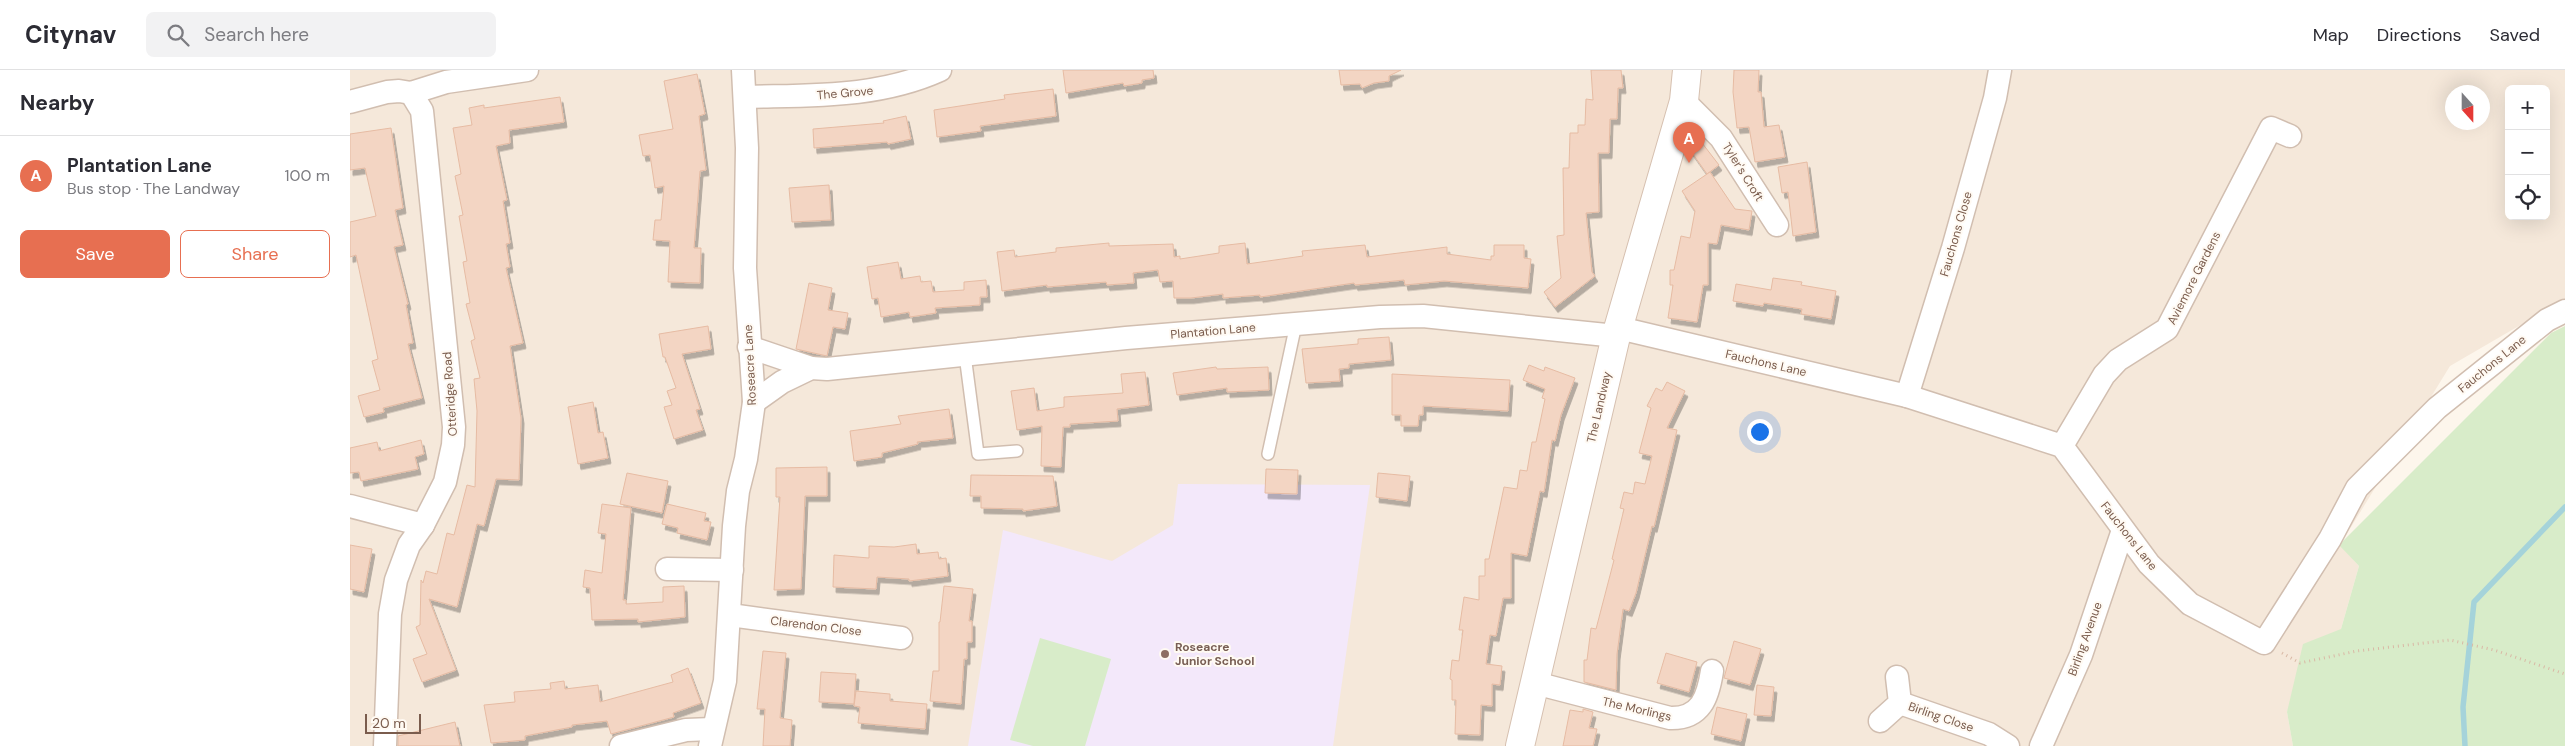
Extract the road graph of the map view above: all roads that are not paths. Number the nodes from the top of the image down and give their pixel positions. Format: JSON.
{"nodes":[{"id":1,"x":526,"y":70,"type":"edge"},
{"id":2,"x":743,"y":70,"type":"edge"},
{"id":3,"x":940,"y":70,"type":"edge"},
{"id":4,"x":1686,"y":70,"type":"edge"},
{"id":5,"x":2000,"y":70,"type":"edge"},
{"id":6,"x":411,"y":93,"type":"junction"},
{"id":7,"x":746,"y":97,"type":"junction"},
{"id":8,"x":1684,"y":101,"type":"junction"},
{"id":9,"x":350,"y":102,"type":"edge"},
{"id":10,"x":2290,"y":136,"type":"dead end"},
{"id":11,"x":1777,"y":225,"type":"dead end"},
{"id":12,"x":2565,"y":311,"type":"edge"},
{"id":13,"x":1296,"y":324,"type":"junction"},
{"id":14,"x":1617,"y":332,"type":"junction"},
{"id":15,"x":749,"y":347,"type":"junction"},
{"id":16,"x":965,"y":355,"type":"junction"},
{"id":17,"x":810,"y":368,"type":"junction"},
{"id":18,"x":1907,"y":396,"type":"junction"},
{"id":19,"x":754,"y":402,"type":"junction"},
{"id":20,"x":2062,"y":446,"type":"junction"},
{"id":21,"x":1017,"y":451,"type":"dead end"},
{"id":22,"x":1268,"y":454,"type":"dead end"},
{"id":23,"x":350,"y":506,"type":"edge"},
{"id":24,"x":423,"y":524,"type":"junction"},
{"id":25,"x":2122,"y":530,"type":"junction"},
{"id":26,"x":667,"y":569,"type":"dead end"},
{"id":27,"x":732,"y":570,"type":"junction"},
{"id":28,"x":730,"y":615,"type":"junction"},
{"id":29,"x":902,"y":638,"type":"dead end"},
{"id":30,"x":1712,"y":671,"type":"dead end"},
{"id":31,"x":1897,"y":677,"type":"dead end"},
{"id":32,"x":1535,"y":684,"type":"junction"},
{"id":33,"x":1900,"y":703,"type":"junction"},
{"id":34,"x":1880,"y":721,"type":"dead end"},
{"id":35,"x":711,"y":738,"type":"edge"},
{"id":36,"x":632,"y":745,"type":"edge"},
{"id":37,"x":385,"y":746,"type":"edge"},
{"id":38,"x":1520,"y":746,"type":"edge"},
{"id":39,"x":2008,"y":746,"type":"edge"},
{"id":40,"x":2041,"y":746,"type":"edge"}],
"edges":[{"from":1,"to":6,"type":"street"},
{"from":2,"to":7,"type":"street","name":"Roseacre Lane"},
{"from":3,"to":7,"type":"street","name":"The Grove"},
{"from":4,"to":8,"type":"street","name":"The Landway"},
{"from":5,"to":18,"type":"street","name":"Fauchons Close"},
{"from":6,"to":9,"type":"street"},
{"from":6,"to":24,"type":"street","name":"Otteridge Road"},
{"from":7,"to":15,"type":"street","name":"Roseacre Lane"},
{"from":8,"to":11,"type":"street","name":"Tyler's Croft"},
{"from":8,"to":14,"type":"street","name":"The Landway"},
{"from":10,"to":20,"type":"street","name":"Aviemore Gardens"},
{"from":12,"to":25,"type":"street","name":"Fauchons Lane"},
{"from":13,"to":14,"type":"street","name":"Plantation Lane"},
{"from":13,"to":16,"type":"street","name":"Plantation Lane"},
{"from":13,"to":22,"type":"lane"},
{"from":14,"to":18,"type":"street","name":"Fauchons Lane"},
{"from":14,"to":32,"type":"street","name":"The Landway"},
{"from":15,"to":17,"type":"street","name":"Plantation Lane"},
{"from":15,"to":19,"type":"street","name":"Roseacre Lane"},
{"from":16,"to":17,"type":"street","name":"Plantation Lane"},
{"from":16,"to":21,"type":"lane"},
{"from":17,"to":19,"type":"street","name":"Plantation Lane"},
{"from":18,"to":20,"type":"street","name":"Fauchons Lane"},
{"from":19,"to":27,"type":"street","name":"Roseacre Lane"},
{"from":20,"to":25,"type":"street","name":"Fauchons Lane"},
{"from":23,"to":24,"type":"street"},
{"from":24,"to":37,"type":"street","name":"Otteridge Road"},
{"from":25,"to":40,"type":"street","name":"Birling Avenue"},
{"from":26,"to":27,"type":"street"},
{"from":27,"to":28,"type":"street","name":"Roseacre Lane"},
{"from":28,"to":29,"type":"street","name":"Clarendon Close"},
{"from":28,"to":35,"type":"street","name":"Roseacre Lane"},
{"from":30,"to":32,"type":"street","name":"The Morlings"},
{"from":31,"to":33,"type":"street","name":"Birling Close"},
{"from":32,"to":38,"type":"street","name":"The Landway"},
{"from":33,"to":34,"type":"street","name":"Birling Close"},
{"from":33,"to":39,"type":"street","name":"Birling Close"},
{"from":35,"to":36,"type":"street"}]}
